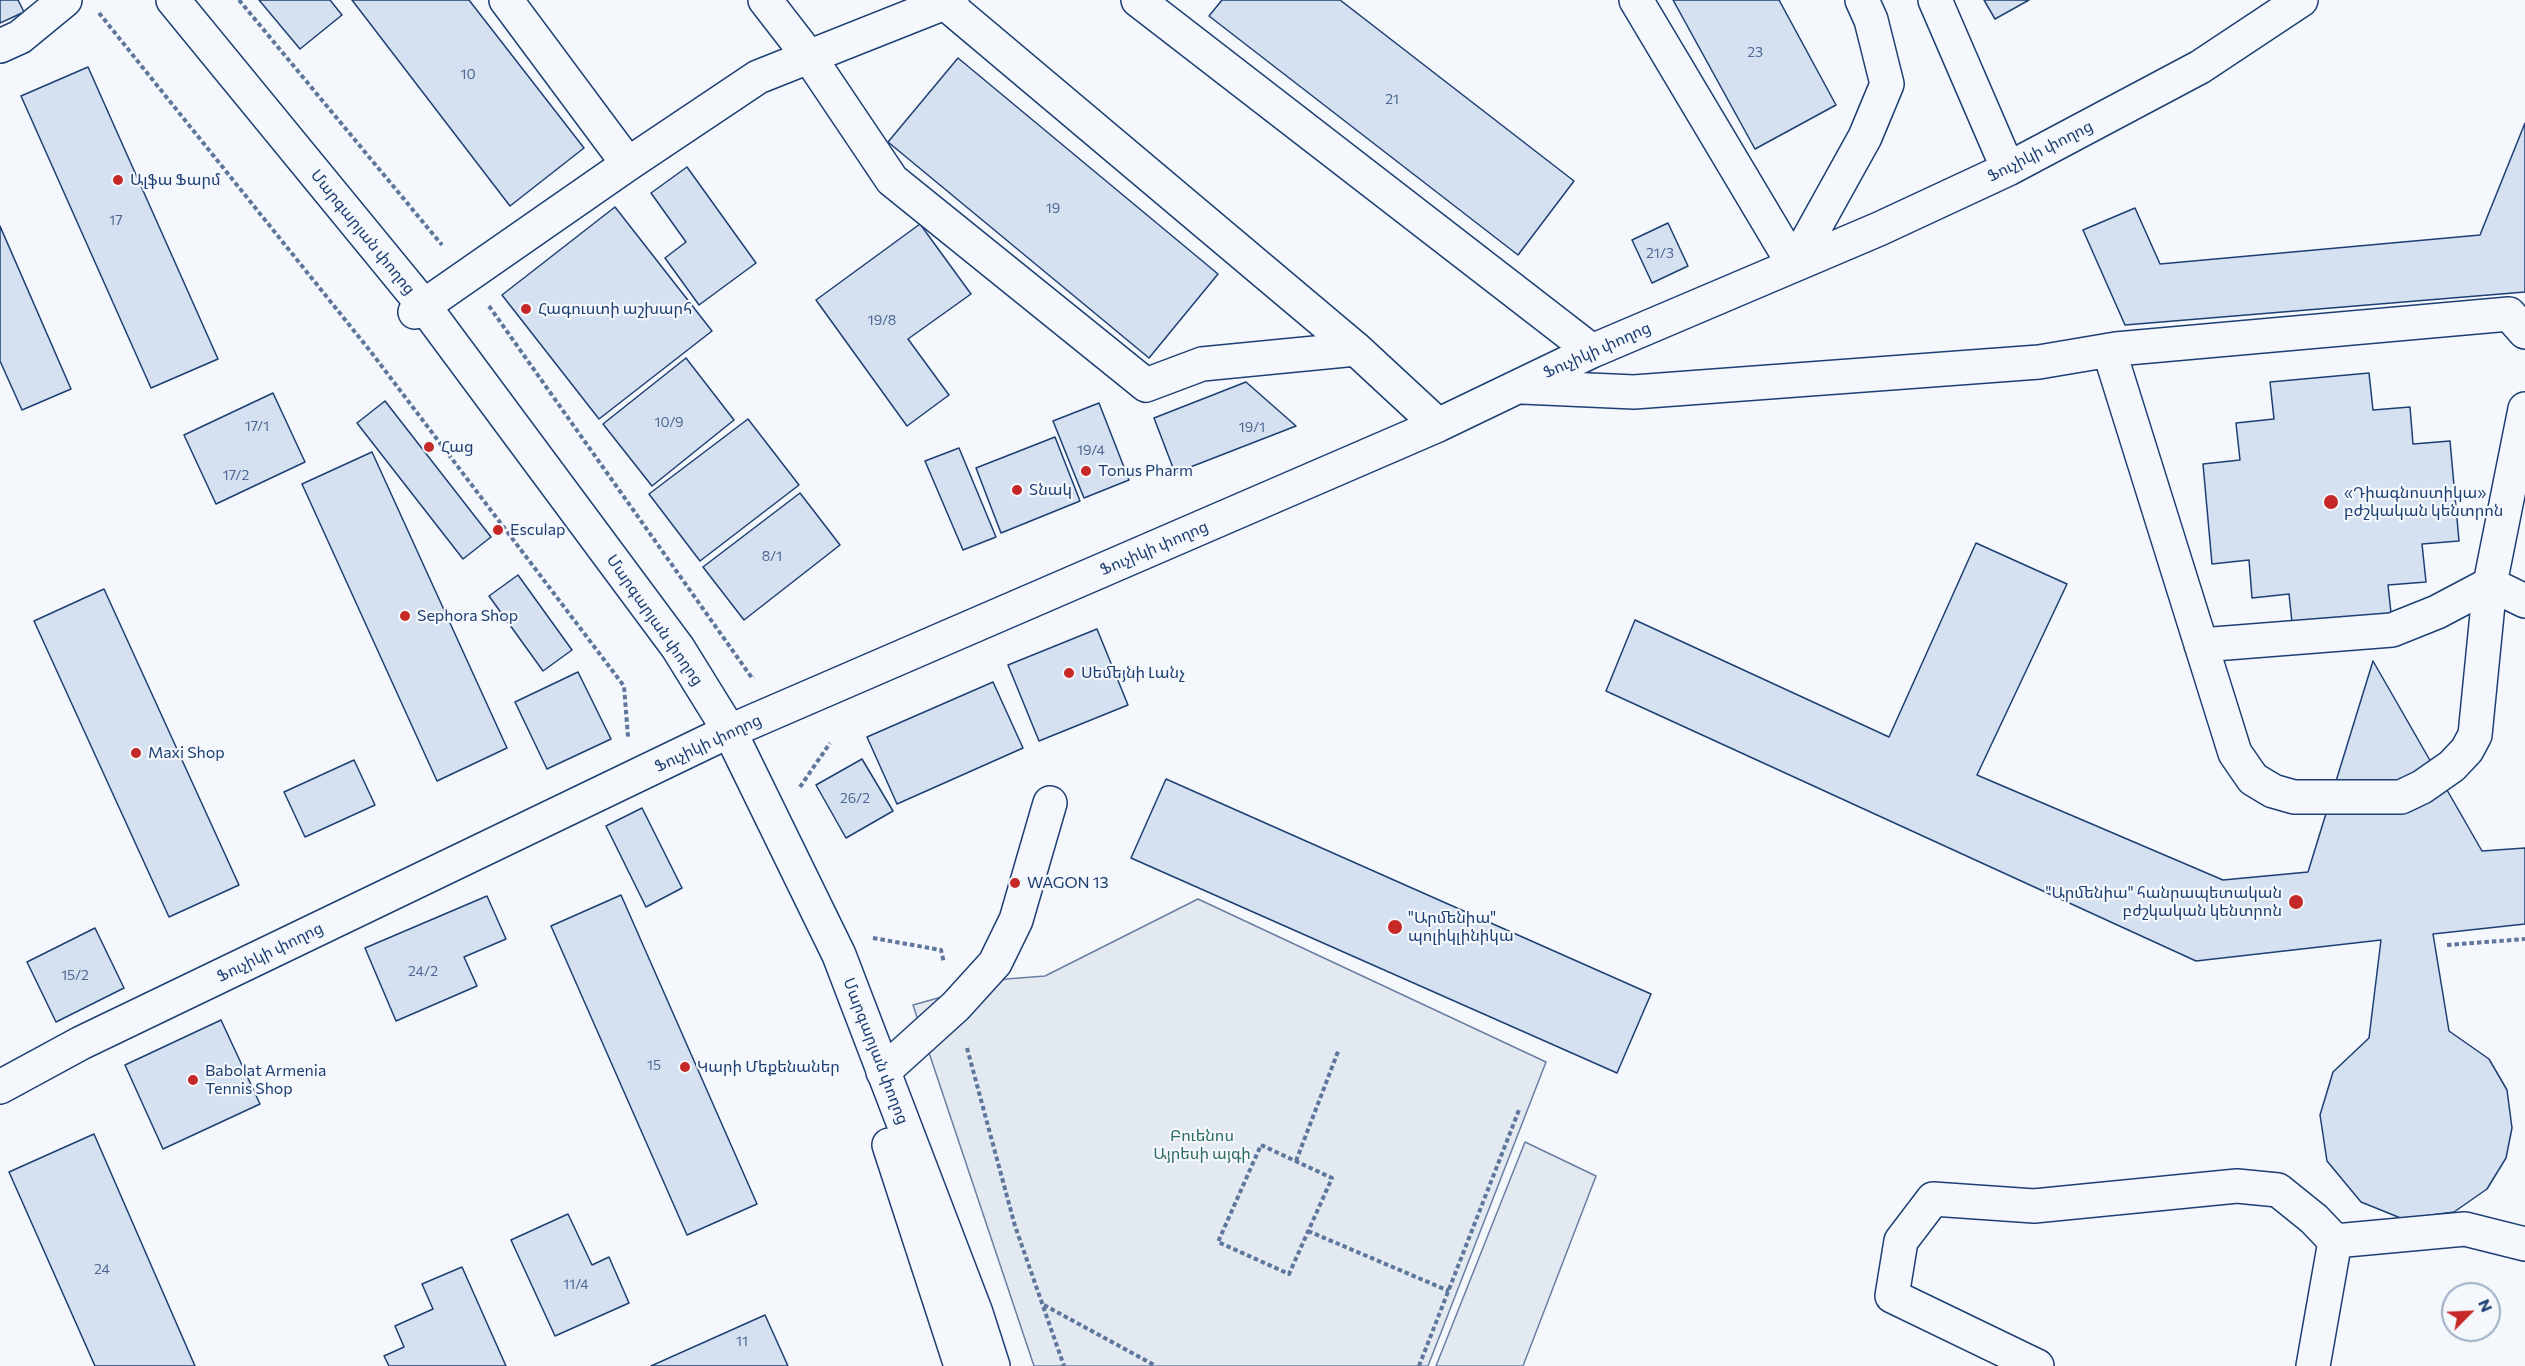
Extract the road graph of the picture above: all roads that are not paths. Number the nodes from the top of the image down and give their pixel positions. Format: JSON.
{"nodes":[{"id":1,"x":65,"y":0,"type":"edge"},
{"id":2,"x":160,"y":0,"type":"edge"},
{"id":3,"x":173,"y":0,"type":"edge"},
{"id":4,"x":506,"y":0,"type":"edge"},
{"id":5,"x":765,"y":0,"type":"edge"},
{"id":6,"x":1138,"y":0,"type":"edge"},
{"id":7,"x":1636,"y":0,"type":"edge"},
{"id":8,"x":1862,"y":0,"type":"edge"},
{"id":9,"x":1935,"y":0,"type":"edge"},
{"id":10,"x":2301,"y":0,"type":"edge"},
{"id":11,"x":949,"y":1,"type":"edge"},
{"id":12,"x":0,"y":46,"type":"edge"},
{"id":13,"x":810,"y":58,"type":"junction"},
{"id":14,"x":628,"y":164,"type":"junction"},
{"id":15,"x":2008,"y":169,"type":"junction"},
{"id":16,"x":1794,"y":265,"type":"junction"},
{"id":17,"x":420,"y":309,"type":"junction"},
{"id":18,"x":2525,"y":332,"type":"edge"},
{"id":19,"x":1356,"y":349,"type":"junction"},
{"id":20,"x":2109,"y":350,"type":"junction"},
{"id":21,"x":1592,"y":351,"type":"junction"},
{"id":22,"x":1519,"y":387,"type":"junction"},
{"id":23,"x":2525,"y":409,"type":"edge"},
{"id":24,"x":1438,"y":425,"type":"junction"},
{"id":25,"x":2490,"y":584,"type":"junction"},
{"id":26,"x":2525,"y":601,"type":"edge"},
{"id":27,"x":2201,"y":645,"type":"junction"},
{"id":28,"x":726,"y":734,"type":"junction"},
{"id":29,"x":1050,"y":803,"type":"dead end"},
{"id":30,"x":883,"y":1072,"type":"junction"},
{"id":31,"x":0,"y":1087,"type":"edge"},
{"id":32,"x":2334,"y":1241,"type":"junction"},
{"id":33,"x":2525,"y":1244,"type":"edge"},
{"id":34,"x":961,"y":1366,"type":"edge"},
{"id":35,"x":993,"y":1366,"type":"edge"},
{"id":36,"x":2037,"y":1366,"type":"edge"},
{"id":37,"x":2313,"y":1366,"type":"edge"}],
"edges":[{"from":1,"to":12,"type":"main road"},
{"from":2,"to":17,"type":"main road","name":"Մարգարյան փողոց"},
{"from":3,"to":17,"type":"main road","name":"Մարգարյան փողոց"},
{"from":4,"to":14,"type":"main road"},
{"from":5,"to":13,"type":"main road"},
{"from":6,"to":21,"type":"main road"},
{"from":7,"to":16,"type":"main road"},
{"from":8,"to":16,"type":"main road"},
{"from":9,"to":15,"type":"main road"},
{"from":10,"to":15,"type":"main road","name":"Ֆուչիկի փողոց"},
{"from":11,"to":13,"type":"main road"},
{"from":11,"to":19,"type":"main road"},
{"from":13,"to":14,"type":"main road"},
{"from":13,"to":19,"type":"main road"},
{"from":14,"to":17,"type":"main road"},
{"from":15,"to":16,"type":"main road","name":"Ֆուչիկի փողոց"},
{"from":16,"to":21,"type":"main road","name":"Ֆուչիկի փողոց"},
{"from":17,"to":28,"type":"main road","name":"Մարգարյան փողոց"},
{"from":18,"to":20,"type":"main road"},
{"from":19,"to":24,"type":"main road"},
{"from":20,"to":22,"type":"main road"},
{"from":20,"to":27,"type":"main road"},
{"from":21,"to":22,"type":"main road","name":"Ֆուչիկի փողոց"},
{"from":22,"to":24,"type":"main road","name":"Ֆուչիկի փողոց"},
{"from":23,"to":25,"type":"main road"},
{"from":24,"to":28,"type":"main road","name":"Ֆուչիկի փողոց"},
{"from":25,"to":26,"type":"main road"},
{"from":25,"to":27,"type":"main road"},
{"from":25,"to":27,"type":"main road"},
{"from":28,"to":30,"type":"main road","name":"Մարգարյան փողոց"},
{"from":28,"to":31,"type":"main road","name":"Ֆուչիկի փողոց"},
{"from":28,"to":34,"type":"main road","name":"Մարգարյան փողոց"},
{"from":29,"to":30,"type":"main road"},
{"from":30,"to":35,"type":"main road","name":"Մարգարյան փողոց"},
{"from":32,"to":33,"type":"main road"},
{"from":32,"to":36,"type":"main road"},
{"from":32,"to":37,"type":"main road"}]}
